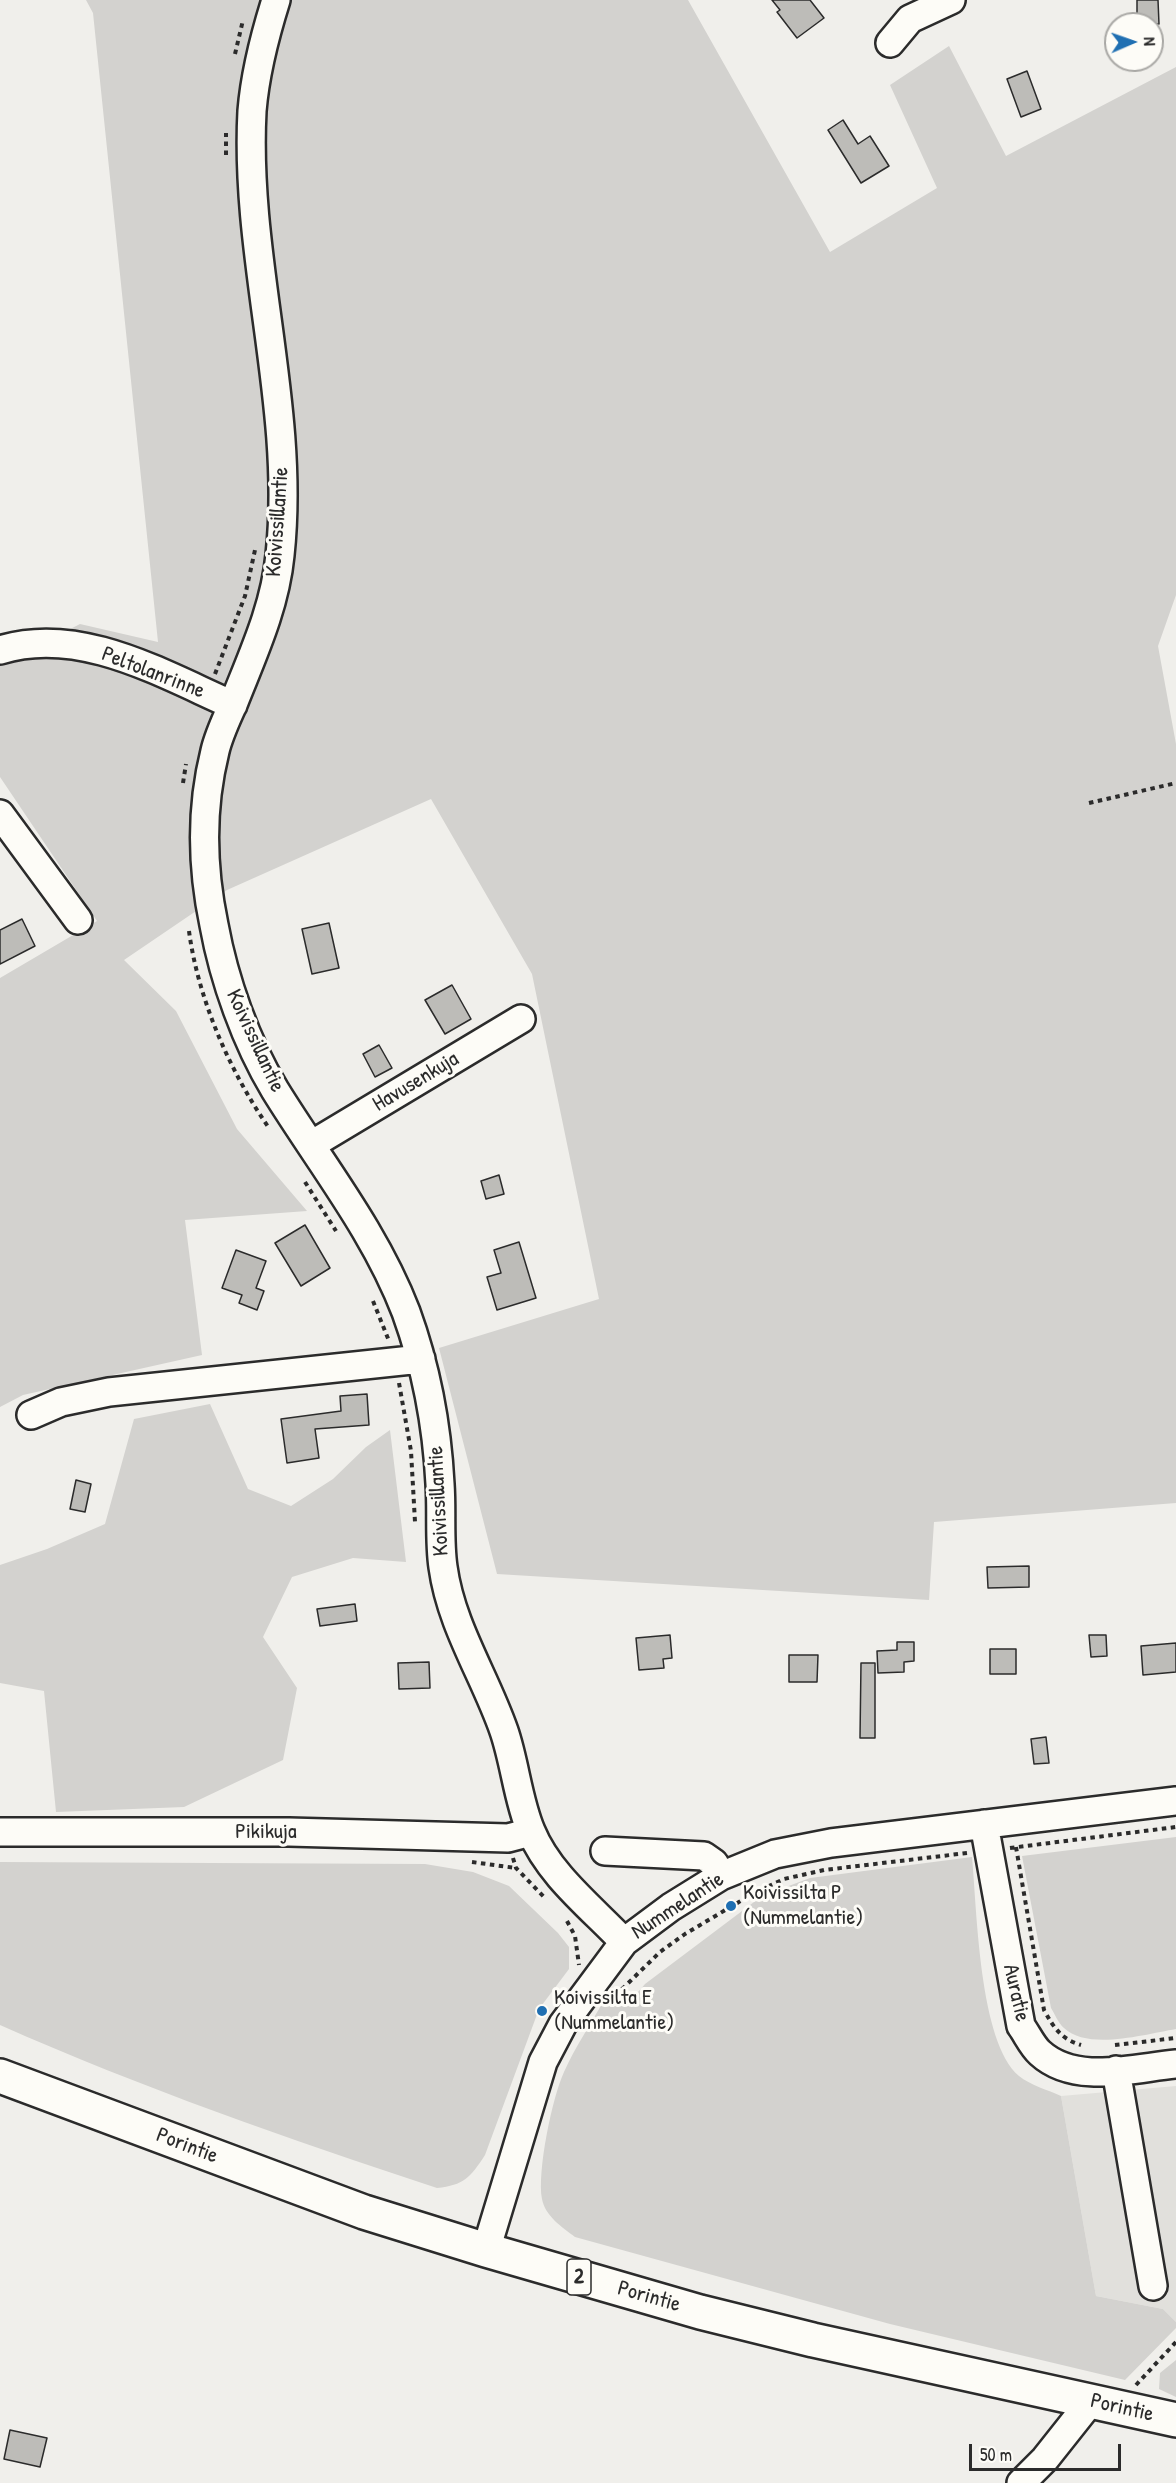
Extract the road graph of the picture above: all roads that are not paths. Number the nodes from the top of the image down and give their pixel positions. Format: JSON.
{"nodes":[{"id":1,"x":276,"y":0,"type":"edge"},
{"id":2,"x":951,"y":0,"type":"edge"},
{"id":3,"x":890,"y":43,"type":"dead end"},
{"id":4,"x":0,"y":650,"type":"edge"},
{"id":5,"x":232,"y":705,"type":"junction"},
{"id":6,"x":0,"y":814,"type":"edge"},
{"id":7,"x":78,"y":920,"type":"dead end"},
{"id":8,"x":521,"y":1019,"type":"dead end"},
{"id":9,"x":311,"y":1145,"type":"junction"},
{"id":10,"x":409,"y":1361,"type":"junction"},
{"id":11,"x":31,"y":1415,"type":"dead end"},
{"id":12,"x":1176,"y":1801,"type":"edge"},
{"id":13,"x":984,"y":1824,"type":"junction"},
{"id":14,"x":0,"y":1832,"type":"edge"},
{"id":15,"x":520,"y":1835,"type":"junction"},
{"id":16,"x":605,"y":1851,"type":"dead end"},
{"id":17,"x":721,"y":1876,"type":"junction"},
{"id":18,"x":624,"y":1942,"type":"junction"},
{"id":19,"x":1114,"y":2058,"type":"junction"},
{"id":20,"x":1176,"y":2064,"type":"edge"},
{"id":21,"x":0,"y":2076,"type":"edge"},
{"id":22,"x":486,"y":2250,"type":"junction"},
{"id":23,"x":1153,"y":2286,"type":"dead end"},
{"id":24,"x":1106,"y":2405,"type":"junction"},
{"id":25,"x":1176,"y":2420,"type":"edge"},
{"id":26,"x":1021,"y":2483,"type":"edge"}],
"edges":[{"from":1,"to":5,"type":"street","name":"Koivissillantie"},
{"from":2,"to":3,"type":"street"},
{"from":4,"to":5,"type":"street","name":"Peltolanrinne"},
{"from":5,"to":9,"type":"street","name":"Koivissillantie"},
{"from":6,"to":7,"type":"street"},
{"from":8,"to":9,"type":"street","name":"Havusenkuja"},
{"from":9,"to":10,"type":"street","name":"Koivissillantie"},
{"from":10,"to":11,"type":"street"},
{"from":10,"to":15,"type":"street","name":"Koivissillantie"},
{"from":12,"to":13,"type":"street","name":"Nummelantie"},
{"from":13,"to":17,"type":"street","name":"Nummelantie"},
{"from":13,"to":19,"type":"street","name":"Auratie"},
{"from":14,"to":15,"type":"street","name":"Pikikuja"},
{"from":15,"to":18,"type":"street","name":"Koivissillantie"},
{"from":16,"to":17,"type":"street"},
{"from":17,"to":18,"type":"street","name":"Nummelantie"},
{"from":18,"to":22,"type":"street","name":"Nummelantie"},
{"from":19,"to":20,"type":"street","name":"Auratie"},
{"from":19,"to":23,"type":"street"},
{"from":21,"to":22,"type":"highway","name":"Porintie","number":"2"},
{"from":22,"to":24,"type":"highway","name":"Porintie","number":"2"},
{"from":24,"to":25,"type":"highway","name":"Porintie","number":"2"},
{"from":24,"to":26,"type":"street"}]}
